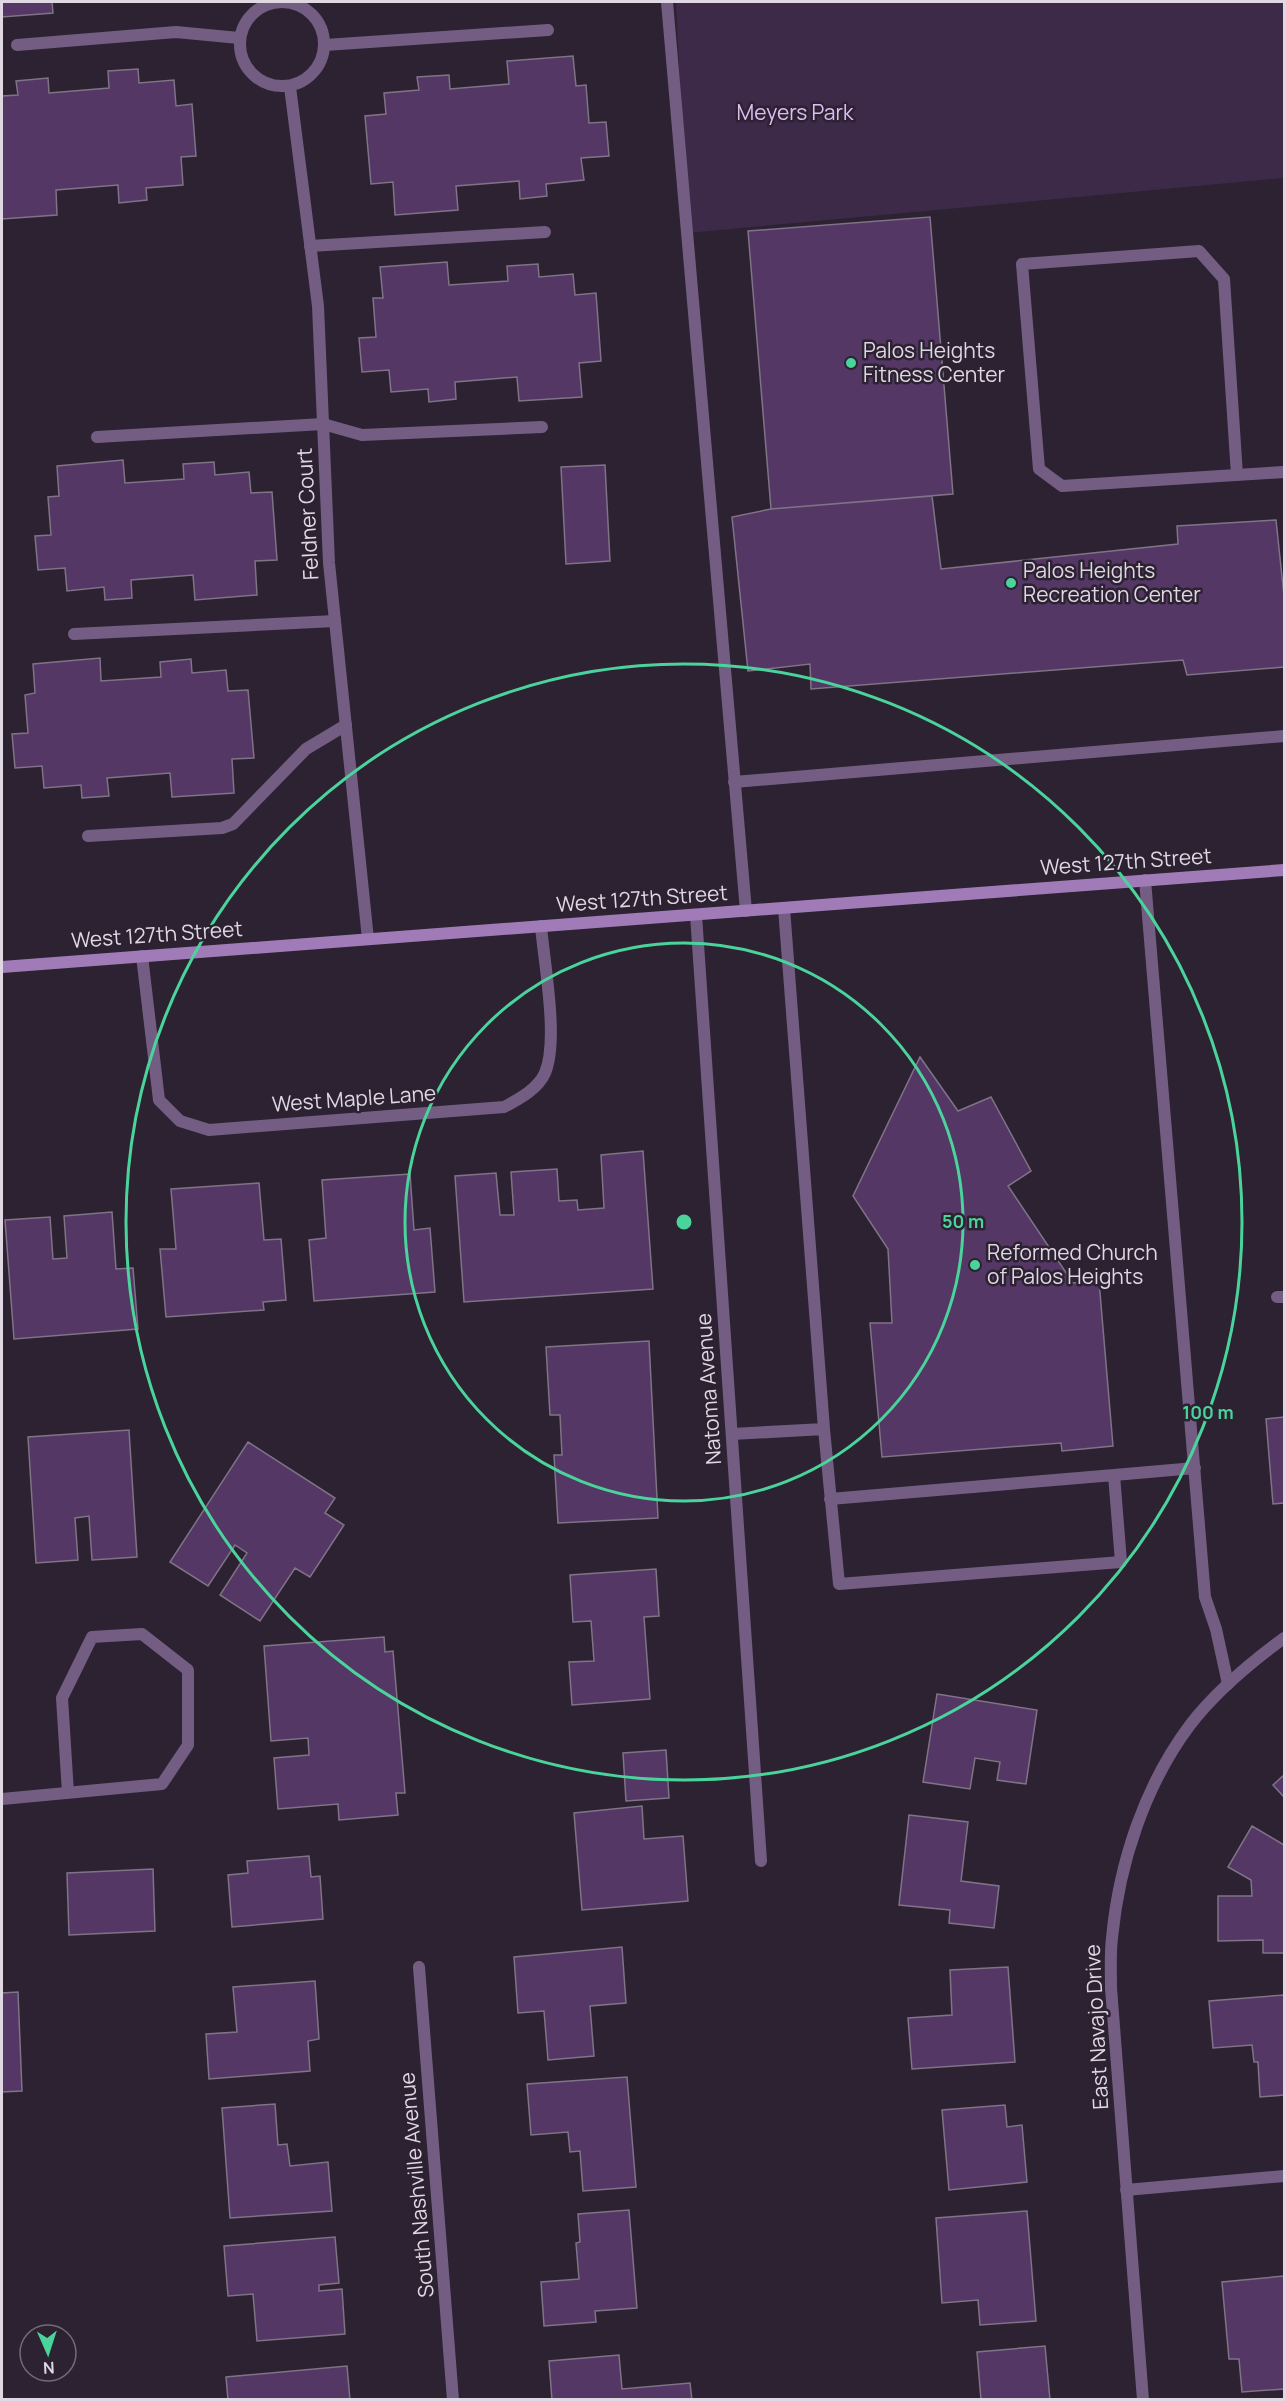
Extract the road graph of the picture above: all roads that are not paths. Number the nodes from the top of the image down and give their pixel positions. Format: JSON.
{"nodes":[{"id":1,"x":276,"y":2,"type":"edge"},
{"id":2,"x":667,"y":2,"type":"edge"},
{"id":3,"x":548,"y":30,"type":"dead end"},
{"id":4,"x":239,"y":38,"type":"junction"},
{"id":5,"x":17,"y":45,"type":"dead end"},
{"id":6,"x":325,"y":45,"type":"junction"},
{"id":7,"x":290,"y":87,"type":"junction"},
{"id":8,"x":545,"y":232,"type":"dead end"},
{"id":9,"x":310,"y":246,"type":"junction"},
{"id":10,"x":323,"y":424,"type":"junction"},
{"id":11,"x":542,"y":427,"type":"dead end"},
{"id":12,"x":97,"y":438,"type":"dead end"},
{"id":13,"x":1284,"y":472,"type":"edge"},
{"id":14,"x":1237,"y":475,"type":"junction"},
{"id":15,"x":335,"y":621,"type":"junction"},
{"id":16,"x":74,"y":634,"type":"dead end"},
{"id":17,"x":346,"y":725,"type":"junction"},
{"id":18,"x":1284,"y":736,"type":"edge"},
{"id":19,"x":734,"y":782,"type":"junction"},
{"id":20,"x":88,"y":836,"type":"dead end"},
{"id":21,"x":1284,"y":870,"type":"edge"},
{"id":22,"x":1145,"y":880,"type":"junction"},
{"id":23,"x":784,"y":908,"type":"junction"},
{"id":24,"x":746,"y":911,"type":"junction"},
{"id":25,"x":696,"y":915,"type":"junction"},
{"id":26,"x":541,"y":926,"type":"junction"},
{"id":27,"x":368,"y":939,"type":"junction"},
{"id":28,"x":142,"y":956,"type":"junction"},
{"id":29,"x":2,"y":967,"type":"edge"},
{"id":30,"x":824,"y":1429,"type":"junction"},
{"id":31,"x":732,"y":1434,"type":"junction"},
{"id":32,"x":1195,"y":1468,"type":"junction"},
{"id":33,"x":1114,"y":1475,"type":"junction"},
{"id":34,"x":830,"y":1498,"type":"junction"},
{"id":35,"x":1284,"y":1638,"type":"edge"},
{"id":36,"x":1228,"y":1684,"type":"junction"},
{"id":37,"x":68,"y":1793,"type":"junction"},
{"id":38,"x":2,"y":1799,"type":"edge"},
{"id":39,"x":761,"y":1861,"type":"dead end"},
{"id":40,"x":419,"y":1967,"type":"dead end"},
{"id":41,"x":1284,"y":2176,"type":"edge"},
{"id":42,"x":1126,"y":2190,"type":"junction"},
{"id":43,"x":453,"y":2400,"type":"edge"},
{"id":44,"x":1143,"y":2400,"type":"edge"}],
"edges":[{"from":1,"to":4,"type":"street"},
{"from":1,"to":6,"type":"street"},
{"from":2,"to":19,"type":"street"},
{"from":3,"to":6,"type":"street"},
{"from":4,"to":5,"type":"street"},
{"from":4,"to":7,"type":"street"},
{"from":6,"to":7,"type":"street"},
{"from":7,"to":9,"type":"street","name":"Feldner Court"},
{"from":8,"to":9,"type":"street"},
{"from":9,"to":10,"type":"street","name":"Feldner Court"},
{"from":10,"to":11,"type":"street"},
{"from":10,"to":12,"type":"street"},
{"from":10,"to":15,"type":"street","name":"Feldner Court"},
{"from":13,"to":14,"type":"street"},
{"from":14,"to":14,"type":"street"},
{"from":15,"to":16,"type":"street"},
{"from":15,"to":17,"type":"street","name":"Feldner Court"},
{"from":17,"to":20,"type":"street"},
{"from":17,"to":27,"type":"street","name":"Feldner Court"},
{"from":18,"to":19,"type":"street"},
{"from":19,"to":24,"type":"street"},
{"from":21,"to":22,"type":"main road","name":"West 127th Street"},
{"from":22,"to":23,"type":"main road","name":"West 127th Street"},
{"from":22,"to":32,"type":"street"},
{"from":23,"to":24,"type":"main road","name":"West 127th Street"},
{"from":23,"to":30,"type":"street"},
{"from":24,"to":25,"type":"main road","name":"West 127th Street"},
{"from":25,"to":26,"type":"main road","name":"West 127th Street"},
{"from":25,"to":31,"type":"street","name":"Natoma Avenue"},
{"from":26,"to":27,"type":"main road","name":"West 127th Street"},
{"from":26,"to":28,"type":"street","name":"West Maple Lane"},
{"from":27,"to":28,"type":"main road","name":"West 127th Street"},
{"from":28,"to":29,"type":"main road","name":"West 127th Street"},
{"from":30,"to":31,"type":"street"},
{"from":30,"to":34,"type":"street"},
{"from":31,"to":39,"type":"street","name":"Natoma Avenue"},
{"from":32,"to":33,"type":"street"},
{"from":32,"to":36,"type":"street"},
{"from":33,"to":34,"type":"street"},
{"from":33,"to":34,"type":"street"},
{"from":35,"to":36,"type":"street","name":"East Navajo Drive"},
{"from":36,"to":42,"type":"street","name":"East Navajo Drive"},
{"from":37,"to":37,"type":"street"},
{"from":37,"to":38,"type":"street"},
{"from":40,"to":43,"type":"street","name":"South Nashville Avenue"},
{"from":41,"to":42,"type":"street"},
{"from":42,"to":44,"type":"street","name":"East Navajo Drive"}]}
